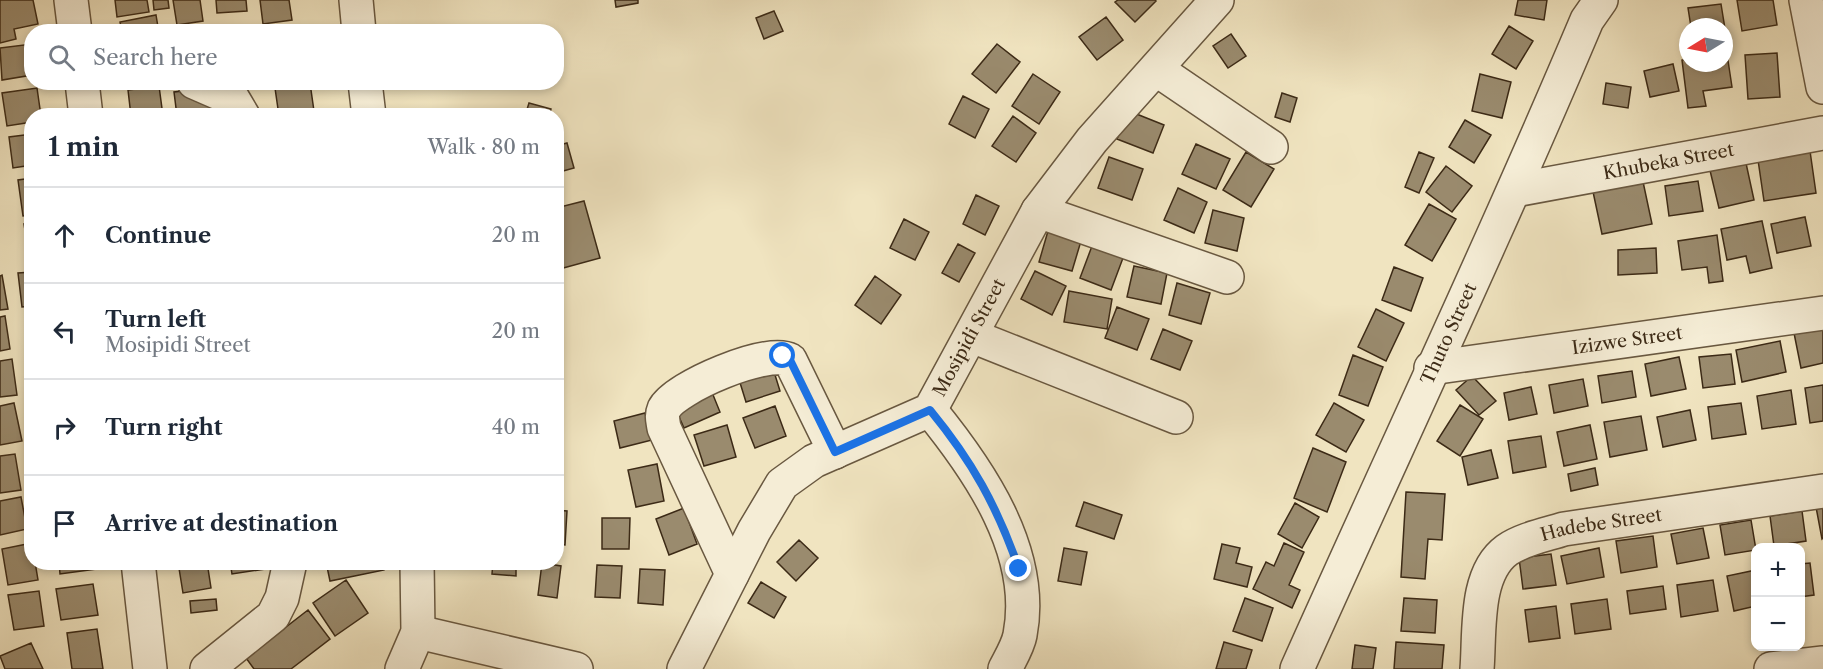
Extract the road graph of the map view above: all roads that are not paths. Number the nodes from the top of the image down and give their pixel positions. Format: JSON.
{"nodes":[{"id":1,"x":70,"y":0,"type":"edge"},
{"id":2,"x":356,"y":0,"type":"edge"},
{"id":3,"x":1217,"y":0,"type":"edge"},
{"id":4,"x":1601,"y":0,"type":"edge"},
{"id":5,"x":1806,"y":0,"type":"edge"},
{"id":6,"x":74,"y":24,"type":"edge"},
{"id":7,"x":358,"y":24,"type":"edge"},
{"id":8,"x":1156,"y":69,"type":"junction"},
{"id":9,"x":1823,"y":87,"type":"edge"},
{"id":10,"x":83,"y":90,"type":"edge"},
{"id":11,"x":212,"y":90,"type":"edge"},
{"id":12,"x":366,"y":90,"type":"edge"},
{"id":13,"x":85,"y":108,"type":"edge"},
{"id":14,"x":238,"y":108,"type":"edge"},
{"id":15,"x":368,"y":108,"type":"edge"},
{"id":16,"x":1823,"y":133,"type":"edge"},
{"id":17,"x":1271,"y":147,"type":"dead end"},
{"id":18,"x":1515,"y":190,"type":"junction"},
{"id":19,"x":1038,"y":211,"type":"junction"},
{"id":20,"x":1227,"y":277,"type":"dead end"},
{"id":21,"x":1823,"y":313,"type":"edge"},
{"id":22,"x":972,"y":336,"type":"junction"},
{"id":23,"x":1431,"y":368,"type":"junction"},
{"id":24,"x":930,"y":410,"type":"junction"},
{"id":25,"x":1176,"y":417,"type":"dead end"},
{"id":26,"x":835,"y":452,"type":"junction"},
{"id":27,"x":1823,"y":491,"type":"edge"},
{"id":28,"x":139,"y":570,"type":"edge"},
{"id":29,"x":288,"y":570,"type":"edge"},
{"id":30,"x":417,"y":570,"type":"edge"},
{"id":31,"x":732,"y":574,"type":"junction"},
{"id":32,"x":418,"y":632,"type":"junction"},
{"id":33,"x":1823,"y":663,"type":"edge"},
{"id":34,"x":150,"y":669,"type":"edge"},
{"id":35,"x":207,"y":669,"type":"edge"},
{"id":36,"x":402,"y":669,"type":"edge"},
{"id":37,"x":576,"y":669,"type":"edge"},
{"id":38,"x":684,"y":669,"type":"edge"},
{"id":39,"x":1005,"y":669,"type":"edge"},
{"id":40,"x":1297,"y":669,"type":"edge"},
{"id":41,"x":1478,"y":669,"type":"edge"},
{"id":42,"x":1771,"y":669,"type":"edge"}],
"edges":[{"from":1,"to":6,"type":"street"},
{"from":2,"to":7,"type":"street"},
{"from":3,"to":8,"type":"street","name":"Mosipidi Street"},
{"from":4,"to":18,"type":"street","name":"Thuto Street"},
{"from":5,"to":9,"type":"street"},
{"from":8,"to":17,"type":"street"},
{"from":8,"to":19,"type":"street","name":"Mosipidi Street"},
{"from":10,"to":13,"type":"street"},
{"from":11,"to":14,"type":"street"},
{"from":12,"to":15,"type":"street"},
{"from":16,"to":18,"type":"street","name":"Khubeka Street"},
{"from":18,"to":23,"type":"street","name":"Thuto Street"},
{"from":19,"to":20,"type":"street"},
{"from":19,"to":22,"type":"street","name":"Mosipidi Street"},
{"from":21,"to":23,"type":"street","name":"Izizwe Street"},
{"from":22,"to":24,"type":"street","name":"Mosipidi Street"},
{"from":22,"to":25,"type":"street"},
{"from":23,"to":40,"type":"street","name":"Thuto Street"},
{"from":24,"to":26,"type":"street","name":"Mosipidi Street"},
{"from":24,"to":39,"type":"street"},
{"from":26,"to":31,"type":"street","name":"Mosipidi Street"},
{"from":26,"to":31,"type":"street"},
{"from":27,"to":41,"type":"street","name":"Hadebe Street"},
{"from":28,"to":34,"type":"street"},
{"from":29,"to":35,"type":"street"},
{"from":30,"to":32,"type":"street"},
{"from":31,"to":38,"type":"street","name":"Mosipidi Street"},
{"from":32,"to":36,"type":"street"},
{"from":32,"to":37,"type":"street"},
{"from":33,"to":42,"type":"street"}]}
